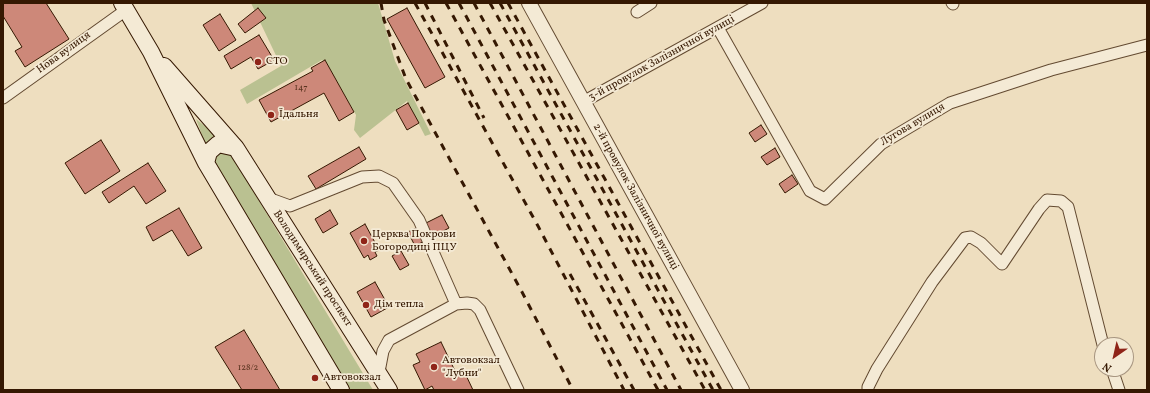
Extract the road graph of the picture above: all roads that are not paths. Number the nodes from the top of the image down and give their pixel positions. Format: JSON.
{"nodes":[{"id":1,"x":529,"y":3,"type":"edge"},
{"id":2,"x":651,"y":3,"type":"edge"},
{"id":3,"x":762,"y":3,"type":"edge"},
{"id":4,"x":124,"y":6,"type":"edge"},
{"id":5,"x":637,"y":12,"type":"dead end"},
{"id":6,"x":718,"y":28,"type":"junction"},
{"id":7,"x":1147,"y":46,"type":"edge"},
{"id":8,"x":151,"y":52,"type":"junction"},
{"id":9,"x":3,"y":98,"type":"edge"},
{"id":10,"x":583,"y":102,"type":"junction"},
{"id":11,"x":236,"y":148,"type":"junction"},
{"id":12,"x":206,"y":163,"type":"junction"},
{"id":13,"x":266,"y":197,"type":"junction"},
{"id":14,"x":456,"y":304,"type":"junction"},
{"id":15,"x":1101,"y":337,"type":"edge"},
{"id":16,"x":379,"y":372,"type":"junction"},
{"id":17,"x":1115,"y":377,"type":"edge"},
{"id":18,"x":341,"y":390,"type":"edge"},
{"id":19,"x":389,"y":390,"type":"edge"},
{"id":20,"x":518,"y":390,"type":"edge"},
{"id":21,"x":742,"y":390,"type":"edge"},
{"id":22,"x":868,"y":390,"type":"edge"},
{"id":23,"x":1119,"y":390,"type":"edge"}],
"edges":[{"from":1,"to":10,"type":"street","name":"2-й провулок Залізничної вулиці"},
{"from":2,"to":5,"type":"street"},
{"from":3,"to":6,"type":"street","name":"3-й провулок Залізничної вулиці"},
{"from":4,"to":8,"type":"main road","name":"Володимирський проспект"},
{"from":4,"to":9,"type":"street","name":"Нова вулиця"},
{"from":6,"to":7,"type":"street","name":"Лугова вулиця"},
{"from":6,"to":10,"type":"street","name":"3-й провулок Залізничної вулиці"},
{"from":8,"to":11,"type":"main road","name":"Володимирський проспект"},
{"from":8,"to":12,"type":"main road","name":"Володимирський проспект"},
{"from":10,"to":21,"type":"street","name":"2-й провулок Залізничної вулиці"},
{"from":11,"to":12,"type":"main road"},
{"from":11,"to":13,"type":"main road","name":"Володимирський проспект"},
{"from":12,"to":18,"type":"main road","name":"Володимирський проспект"},
{"from":13,"to":14,"type":"street"},
{"from":13,"to":16,"type":"main road","name":"Володимирський проспект"},
{"from":14,"to":16,"type":"street"},
{"from":14,"to":20,"type":"street"},
{"from":15,"to":22,"type":"street"},
{"from":16,"to":19,"type":"main road","name":"Володимирський проспект"},
{"from":17,"to":23,"type":"street"}]}
